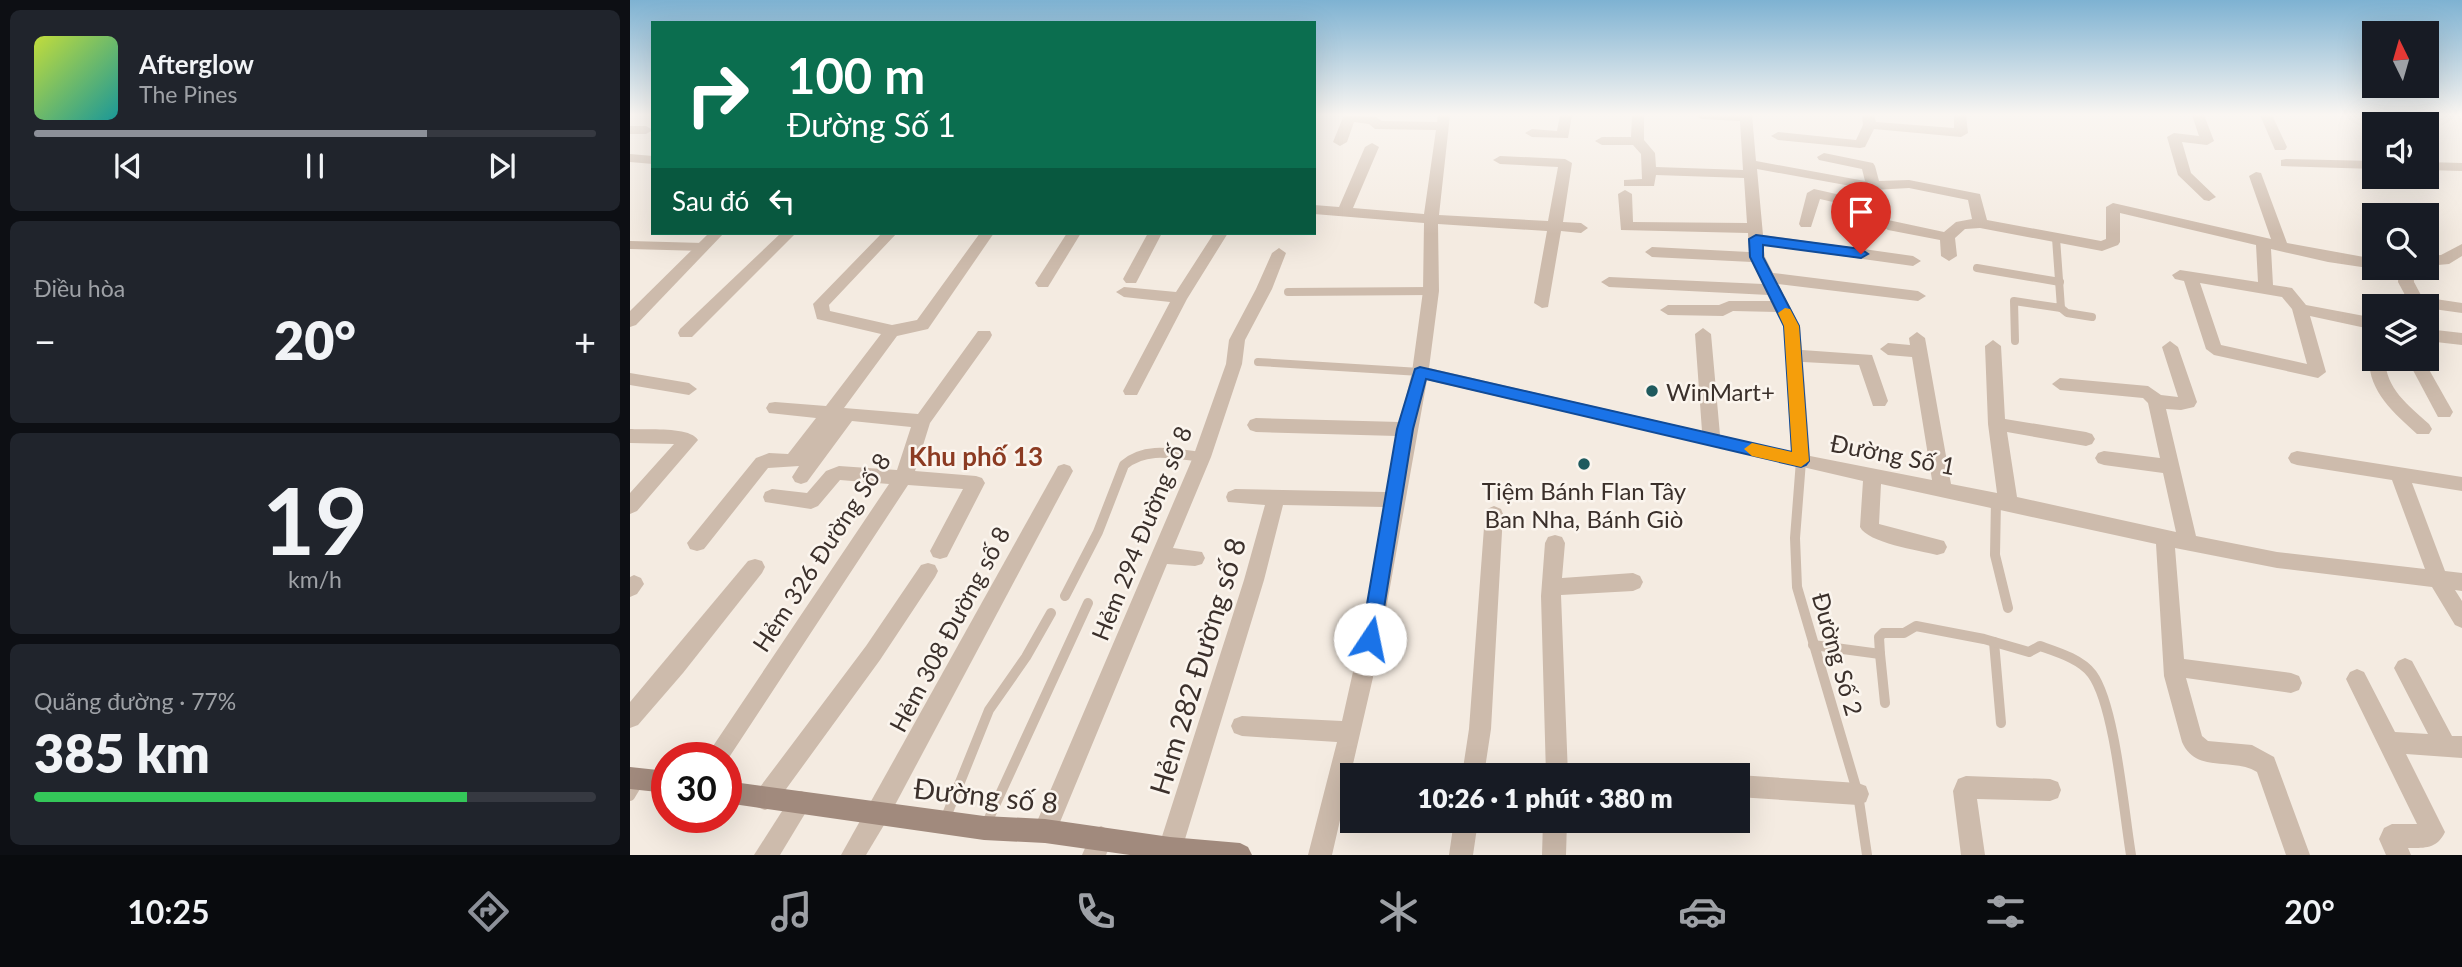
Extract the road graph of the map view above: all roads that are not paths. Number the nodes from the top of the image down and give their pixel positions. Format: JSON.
{"nodes":[{"id":1,"x":1369,"y":155,"type":"edge"},
{"id":2,"x":1439,"y":155,"type":"edge"},
{"id":3,"x":1648,"y":155,"type":"edge"},
{"id":4,"x":1750,"y":155,"type":"edge"},
{"id":5,"x":2179,"y":155,"type":"edge"},
{"id":6,"x":1824,"y":157,"type":"dead end"},
{"id":7,"x":1500,"y":160,"type":"dead end"},
{"id":8,"x":2286,"y":163,"type":"dead end"},
{"id":9,"x":2362,"y":165,"type":"edge"},
{"id":10,"x":2439,"y":166,"type":"edge"},
{"id":11,"x":2462,"y":167,"type":"edge"},
{"id":12,"x":1752,"y":169,"type":"junction"},
{"id":13,"x":1649,"y":171,"type":"junction"},
{"id":14,"x":2256,"y":176,"type":"dead end"},
{"id":15,"x":1818,"y":178,"type":"junction"},
{"id":16,"x":1873,"y":186,"type":"junction"},
{"id":17,"x":1814,"y":193,"type":"junction"},
{"id":18,"x":2209,"y":197,"type":"dead end"},
{"id":19,"x":1316,"y":209,"type":"edge"},
{"id":20,"x":1344,"y":212,"type":"junction"},
{"id":21,"x":1431,"y":219,"type":"junction"},
{"id":22,"x":1980,"y":223,"type":"junction"},
{"id":23,"x":1806,"y":224,"type":"dead end"},
{"id":24,"x":1888,"y":225,"type":"dead end"},
{"id":25,"x":1555,"y":226,"type":"junction"},
{"id":26,"x":1581,"y":228,"type":"dead end"},
{"id":27,"x":1853,"y":231,"type":"dead end"},
{"id":28,"x":1755,"y":234,"type":"junction"},
{"id":29,"x":715,"y":235,"type":"edge"},
{"id":30,"x":787,"y":235,"type":"edge"},
{"id":31,"x":888,"y":235,"type":"edge"},
{"id":32,"x":986,"y":235,"type":"edge"},
{"id":33,"x":1073,"y":235,"type":"edge"},
{"id":34,"x":1154,"y":235,"type":"edge"},
{"id":35,"x":1220,"y":235,"type":"edge"},
{"id":36,"x":1947,"y":237,"type":"junction"},
{"id":37,"x":2056,"y":238,"type":"junction"},
{"id":38,"x":2263,"y":241,"type":"junction"},
{"id":39,"x":630,"y":245,"type":"edge"},
{"id":40,"x":2281,"y":246,"type":"junction"},
{"id":41,"x":703,"y":247,"type":"junction"},
{"id":42,"x":2462,"y":249,"type":"edge"},
{"id":43,"x":1651,"y":252,"type":"dead end"},
{"id":44,"x":1279,"y":253,"type":"dead end"},
{"id":45,"x":1949,"y":256,"type":"dead end"},
{"id":46,"x":1757,"y":257,"type":"junction"},
{"id":47,"x":2439,"y":260,"type":"edge"},
{"id":48,"x":1913,"y":261,"type":"dead end"},
{"id":49,"x":2362,"y":262,"type":"edge"},
{"id":50,"x":1976,"y":268,"type":"dead end"},
{"id":51,"x":1609,"y":282,"type":"dead end"},
{"id":52,"x":2060,"y":282,"type":"junction"},
{"id":53,"x":1043,"y":283,"type":"dead end"},
{"id":54,"x":1769,"y":283,"type":"junction"},
{"id":55,"x":2266,"y":288,"type":"junction"},
{"id":56,"x":1431,"y":291,"type":"junction"},
{"id":57,"x":1288,"y":292,"type":"dead end"},
{"id":58,"x":1918,"y":296,"type":"dead end"},
{"id":59,"x":1180,"y":298,"type":"junction"},
{"id":60,"x":1542,"y":303,"type":"dead end"},
{"id":61,"x":2439,"y":306,"type":"edge"},
{"id":62,"x":1782,"y":307,"type":"junction"},
{"id":63,"x":2061,"y":308,"type":"junction"},
{"id":64,"x":2462,"y":308,"type":"edge"},
{"id":65,"x":2300,"y":309,"type":"junction"},
{"id":66,"x":1668,"y":310,"type":"dead end"},
{"id":67,"x":2092,"y":317,"type":"dead end"},
{"id":68,"x":630,"y":321,"type":"edge"},
{"id":69,"x":2362,"y":321,"type":"edge"},
{"id":70,"x":892,"y":331,"type":"junction"},
{"id":71,"x":686,"y":333,"type":"dead end"},
{"id":72,"x":1703,"y":334,"type":"dead end"},
{"id":73,"x":984,"y":335,"type":"dead end"},
{"id":74,"x":2439,"y":336,"type":"edge"},
{"id":75,"x":2462,"y":339,"type":"edge"},
{"id":76,"x":2015,"y":341,"type":"dead end"},
{"id":77,"x":1993,"y":346,"type":"dead end"},
{"id":78,"x":2170,"y":347,"type":"dead end"},
{"id":79,"x":1888,"y":349,"type":"dead end"},
{"id":80,"x":1794,"y":356,"type":"junction"},
{"id":81,"x":1258,"y":362,"type":"dead end"},
{"id":82,"x":2378,"y":371,"type":"edge"},
{"id":83,"x":2422,"y":371,"type":"edge"},
{"id":84,"x":1420,"y":373,"type":"junction"},
{"id":85,"x":630,"y":379,"type":"edge"},
{"id":86,"x":2060,"y":384,"type":"dead end"},
{"id":87,"x":689,"y":389,"type":"dead end"},
{"id":88,"x":1131,"y":391,"type":"dead end"},
{"id":89,"x":1879,"y":401,"type":"dead end"},
{"id":90,"x":2156,"y":401,"type":"junction"},
{"id":91,"x":775,"y":408,"type":"dead end"},
{"id":92,"x":2444,"y":412,"type":"dead end"},
{"id":93,"x":838,"y":414,"type":"junction"},
{"id":94,"x":922,"y":421,"type":"junction"},
{"id":95,"x":1997,"y":424,"type":"junction"},
{"id":96,"x":1256,"y":425,"type":"dead end"},
{"id":97,"x":1405,"y":429,"type":"junction"},
{"id":98,"x":2423,"y":429,"type":"dead end"},
{"id":99,"x":630,"y":436,"type":"edge"},
{"id":100,"x":2086,"y":439,"type":"dead end"},
{"id":101,"x":1712,"y":440,"type":"junction"},
{"id":102,"x":1202,"y":457,"type":"junction"},
{"id":103,"x":2104,"y":458,"type":"dead end"},
{"id":104,"x":2297,"y":458,"type":"dead end"},
{"id":105,"x":1801,"y":461,"type":"junction"},
{"id":106,"x":2171,"y":467,"type":"junction"},
{"id":107,"x":1064,"y":471,"type":"dead end"},
{"id":108,"x":1873,"y":475,"type":"junction"},
{"id":109,"x":2400,"y":476,"type":"junction"},
{"id":110,"x":801,"y":477,"type":"dead end"},
{"id":111,"x":904,"y":477,"type":"junction"},
{"id":112,"x":2462,"y":484,"type":"edge"},
{"id":113,"x":1943,"y":489,"type":"junction"},
{"id":114,"x":772,"y":497,"type":"dead end"},
{"id":115,"x":1235,"y":497,"type":"dead end"},
{"id":116,"x":1276,"y":498,"type":"junction"},
{"id":117,"x":1393,"y":500,"type":"junction"},
{"id":118,"x":2002,"y":501,"type":"junction"},
{"id":119,"x":630,"y":506,"type":"edge"},
{"id":120,"x":1493,"y":514,"type":"dead end"},
{"id":121,"x":2165,"y":538,"type":"junction"},
{"id":122,"x":1555,"y":542,"type":"dead end"},
{"id":123,"x":697,"y":543,"type":"dead end"},
{"id":124,"x":2188,"y":543,"type":"junction"},
{"id":125,"x":1937,"y":547,"type":"dead end"},
{"id":126,"x":940,"y":551,"type":"dead end"},
{"id":127,"x":1159,"y":555,"type":"junction"},
{"id":128,"x":1195,"y":558,"type":"dead end"},
{"id":129,"x":755,"y":567,"type":"dead end"},
{"id":130,"x":928,"y":571,"type":"dead end"},
{"id":131,"x":2440,"y":581,"type":"junction"},
{"id":132,"x":1633,"y":582,"type":"dead end"},
{"id":133,"x":2462,"y":582,"type":"edge"},
{"id":134,"x":1552,"y":587,"type":"junction"},
{"id":135,"x":1065,"y":596,"type":"dead end"},
{"id":136,"x":1088,"y":603,"type":"dead end"},
{"id":137,"x":2008,"y":608,"type":"dead end"},
{"id":138,"x":1051,"y":613,"type":"dead end"},
{"id":139,"x":2462,"y":619,"type":"edge"},
{"id":140,"x":1994,"y":642,"type":"junction"},
{"id":141,"x":1813,"y":645,"type":"junction"},
{"id":142,"x":1881,"y":654,"type":"junction"},
{"id":143,"x":2174,"y":667,"type":"junction"},
{"id":144,"x":2405,"y":668,"type":"dead end"},
{"id":145,"x":2357,"y":679,"type":"dead end"},
{"id":146,"x":2291,"y":683,"type":"dead end"},
{"id":147,"x":1885,"y":703,"type":"dead end"},
{"id":148,"x":630,"y":718,"type":"edge"},
{"id":149,"x":2000,"y":723,"type":"dead end"},
{"id":150,"x":1242,"y":726,"type":"dead end"},
{"id":151,"x":1352,"y":732,"type":"junction"},
{"id":152,"x":727,"y":742,"type":"edge"},
{"id":153,"x":2388,"y":742,"type":"junction"},
{"id":154,"x":2454,"y":747,"type":"edge"},
{"id":155,"x":1475,"y":763,"type":"edge"},
{"id":156,"x":1557,"y":763,"type":"edge"},
{"id":157,"x":651,"y":783,"type":"edge"},
{"id":158,"x":633,"y":784,"type":"edge"},
{"id":159,"x":1750,"y":787,"type":"edge"},
{"id":160,"x":2050,"y":790,"type":"dead end"},
{"id":161,"x":1858,"y":794,"type":"junction"},
{"id":162,"x":742,"y":795,"type":"edge"},
{"id":163,"x":765,"y":799,"type":"junction"},
{"id":164,"x":801,"y":802,"type":"junction"},
{"id":165,"x":879,"y":812,"type":"junction"},
{"id":166,"x":944,"y":822,"type":"junction"},
{"id":167,"x":984,"y":828,"type":"junction"},
{"id":168,"x":1045,"y":831,"type":"junction"},
{"id":169,"x":1464,"y":833,"type":"edge"},
{"id":170,"x":1555,"y":833,"type":"edge"},
{"id":171,"x":1098,"y":846,"type":"edge"},
{"id":172,"x":1170,"y":849,"type":"junction"},
{"id":173,"x":766,"y":855,"type":"edge"},
{"id":174,"x":853,"y":855,"type":"edge"},
{"id":175,"x":1240,"y":855,"type":"edge"},
{"id":176,"x":1320,"y":855,"type":"edge"},
{"id":177,"x":1461,"y":855,"type":"edge"},
{"id":178,"x":1554,"y":855,"type":"edge"},
{"id":179,"x":1867,"y":855,"type":"edge"},
{"id":180,"x":1973,"y":855,"type":"edge"},
{"id":181,"x":2131,"y":855,"type":"edge"},
{"id":182,"x":2298,"y":855,"type":"edge"},
{"id":183,"x":2399,"y":855,"type":"edge"}],
"edges":[{"from":1,"to":20,"type":"street"},
{"from":2,"to":21,"type":"street"},
{"from":3,"to":13,"type":"street"},
{"from":4,"to":12,"type":"street"},
{"from":5,"to":18,"type":"street"},
{"from":6,"to":16,"type":"street"},
{"from":7,"to":25,"type":"street"},
{"from":8,"to":9,"type":"street"},
{"from":10,"to":11,"type":"street"},
{"from":12,"to":13,"type":"street"},
{"from":12,"to":15,"type":"street"},
{"from":12,"to":28,"type":"street"},
{"from":13,"to":28,"type":"street"},
{"from":14,"to":40,"type":"street"},
{"from":15,"to":16,"type":"street"},
{"from":15,"to":17,"type":"street"},
{"from":16,"to":22,"type":"street"},
{"from":17,"to":23,"type":"street"},
{"from":17,"to":27,"type":"street"},
{"from":19,"to":20,"type":"street"},
{"from":20,"to":21,"type":"street"},
{"from":21,"to":25,"type":"street"},
{"from":21,"to":56,"type":"street"},
{"from":22,"to":36,"type":"street"},
{"from":22,"to":37,"type":"street"},
{"from":24,"to":36,"type":"street"},
{"from":25,"to":26,"type":"street"},
{"from":25,"to":60,"type":"street"},
{"from":28,"to":46,"type":"street"},
{"from":28,"to":48,"type":"street"},
{"from":29,"to":41,"type":"street"},
{"from":30,"to":71,"type":"street"},
{"from":31,"to":70,"type":"street"},
{"from":32,"to":70,"type":"street"},
{"from":33,"to":53,"type":"street"},
{"from":34,"to":59,"type":"street"},
{"from":35,"to":59,"type":"street"},
{"from":36,"to":45,"type":"street"},
{"from":37,"to":38,"type":"street"},
{"from":37,"to":52,"type":"lane"},
{"from":38,"to":40,"type":"street"},
{"from":38,"to":55,"type":"street"},
{"from":39,"to":41,"type":"lane"},
{"from":40,"to":49,"type":"street"},
{"from":41,"to":68,"type":"street"},
{"from":42,"to":47,"type":"street"},
{"from":43,"to":46,"type":"street"},
{"from":44,"to":102,"type":"street","name":"Hẻm 294 Đường số 8"},
{"from":46,"to":54,"type":"street"},
{"from":50,"to":52,"type":"lane"},
{"from":51,"to":54,"type":"street"},
{"from":52,"to":63,"type":"lane"},
{"from":54,"to":58,"type":"street"},
{"from":54,"to":62,"type":"street"},
{"from":55,"to":65,"type":"street"},
{"from":55,"to":65,"type":"street"},
{"from":56,"to":57,"type":"lane"},
{"from":56,"to":84,"type":"street"},
{"from":59,"to":88,"type":"street"},
{"from":61,"to":64,"type":"street"},
{"from":62,"to":66,"type":"street"},
{"from":62,"to":80,"type":"street"},
{"from":63,"to":67,"type":"lane"},
{"from":63,"to":76,"type":"lane"},
{"from":65,"to":69,"type":"street"},
{"from":70,"to":93,"type":"street"},
{"from":72,"to":101,"type":"street"},
{"from":73,"to":94,"type":"street","name":"Hẻm 326 Đường Số 8"},
{"from":74,"to":75,"type":"street"},
{"from":77,"to":95,"type":"street"},
{"from":78,"to":90,"type":"street"},
{"from":79,"to":113,"type":"street"},
{"from":80,"to":89,"type":"street"},
{"from":80,"to":105,"type":"street"},
{"from":81,"to":84,"type":"lane"},
{"from":82,"to":98,"type":"street"},
{"from":83,"to":92,"type":"street"},
{"from":84,"to":97,"type":"street"},
{"from":84,"to":101,"type":"street","name":"Đường Số 1"},
{"from":85,"to":87,"type":"street"},
{"from":86,"to":90,"type":"street"},
{"from":90,"to":106,"type":"street"},
{"from":91,"to":93,"type":"street"},
{"from":93,"to":94,"type":"street"},
{"from":93,"to":110,"type":"street"},
{"from":93,"to":123,"type":"street"},
{"from":94,"to":111,"type":"street","name":"Hẻm 326 Đường Số 8"},
{"from":95,"to":100,"type":"street"},
{"from":95,"to":118,"type":"street"},
{"from":96,"to":97,"type":"street"},
{"from":97,"to":117,"type":"street"},
{"from":99,"to":119,"type":"street"},
{"from":101,"to":105,"type":"street","name":"Đường Số 1"},
{"from":102,"to":127,"type":"street","name":"Hẻm 294 Đường số 8"},
{"from":102,"to":135,"type":"lane"},
{"from":103,"to":106,"type":"street"},
{"from":104,"to":109,"type":"street"},
{"from":105,"to":108,"type":"street","name":"Đường Số 1"},
{"from":105,"to":141,"type":"lane","name":"Đường Số 2"},
{"from":106,"to":124,"type":"street"},
{"from":107,"to":165,"type":"street","name":"Hẻm 308 Đường số 8"},
{"from":108,"to":113,"type":"street","name":"Đường Số 1"},
{"from":108,"to":125,"type":"street"},
{"from":109,"to":112,"type":"street"},
{"from":109,"to":131,"type":"street"},
{"from":111,"to":114,"type":"street"},
{"from":111,"to":126,"type":"street"},
{"from":111,"to":152,"type":"street","name":"Hẻm 326 Đường Số 8"},
{"from":113,"to":118,"type":"street","name":"Đường Số 1"},
{"from":115,"to":116,"type":"street"},
{"from":116,"to":117,"type":"street"},
{"from":116,"to":172,"type":"street","name":"Hẻm 282 Đường số 8"},
{"from":117,"to":151,"type":"street"},
{"from":118,"to":121,"type":"street","name":"Đường Số 1"},
{"from":118,"to":137,"type":"lane"},
{"from":120,"to":155,"type":"street"},
{"from":121,"to":124,"type":"street","name":"Đường Số 1"},
{"from":121,"to":143,"type":"street"},
{"from":122,"to":134,"type":"street"},
{"from":124,"to":131,"type":"street","name":"Đường Số 1"},
{"from":127,"to":128,"type":"street"},
{"from":127,"to":168,"type":"street","name":"Hẻm 294 Đường số 8"},
{"from":129,"to":148,"type":"street"},
{"from":130,"to":163,"type":"street"},
{"from":131,"to":133,"type":"street","name":"Đường Số 1"},
{"from":131,"to":139,"type":"street"},
{"from":132,"to":134,"type":"street"},
{"from":134,"to":156,"type":"street"},
{"from":136,"to":167,"type":"lane"},
{"from":138,"to":166,"type":"lane"},
{"from":140,"to":142,"type":"lane"},
{"from":140,"to":149,"type":"lane"},
{"from":140,"to":181,"type":"lane"},
{"from":141,"to":142,"type":"lane"},
{"from":141,"to":161,"type":"lane","name":"Đường Số 2"},
{"from":142,"to":147,"type":"lane"},
{"from":143,"to":146,"type":"street"},
{"from":143,"to":182,"type":"street"},
{"from":144,"to":154,"type":"street"},
{"from":145,"to":153,"type":"street"},
{"from":150,"to":151,"type":"street"},
{"from":151,"to":176,"type":"street"},
{"from":153,"to":154,"type":"street"},
{"from":153,"to":183,"type":"street"},
{"from":157,"to":158,"type":"street"},
{"from":159,"to":161,"type":"street"},
{"from":160,"to":180,"type":"street"},
{"from":161,"to":179,"type":"lane","name":"Đường Số 2"},
{"from":162,"to":163,"type":"street","name":"Đường số 8"},
{"from":163,"to":164,"type":"street","name":"Đường số 8"},
{"from":164,"to":165,"type":"street","name":"Đường số 8"},
{"from":164,"to":173,"type":"street"},
{"from":165,"to":166,"type":"street","name":"Đường số 8"},
{"from":165,"to":174,"type":"street","name":"Hẻm 308 Đường số 8"},
{"from":166,"to":167,"type":"street","name":"Đường số 8"},
{"from":167,"to":168,"type":"street","name":"Đường số 8"},
{"from":168,"to":171,"type":"street","name":"Đường số 8"},
{"from":169,"to":177,"type":"street"},
{"from":170,"to":178,"type":"street"},
{"from":171,"to":172,"type":"street","name":"Đường số 8"},
{"from":172,"to":175,"type":"street","name":"Đường số 8"}]}
